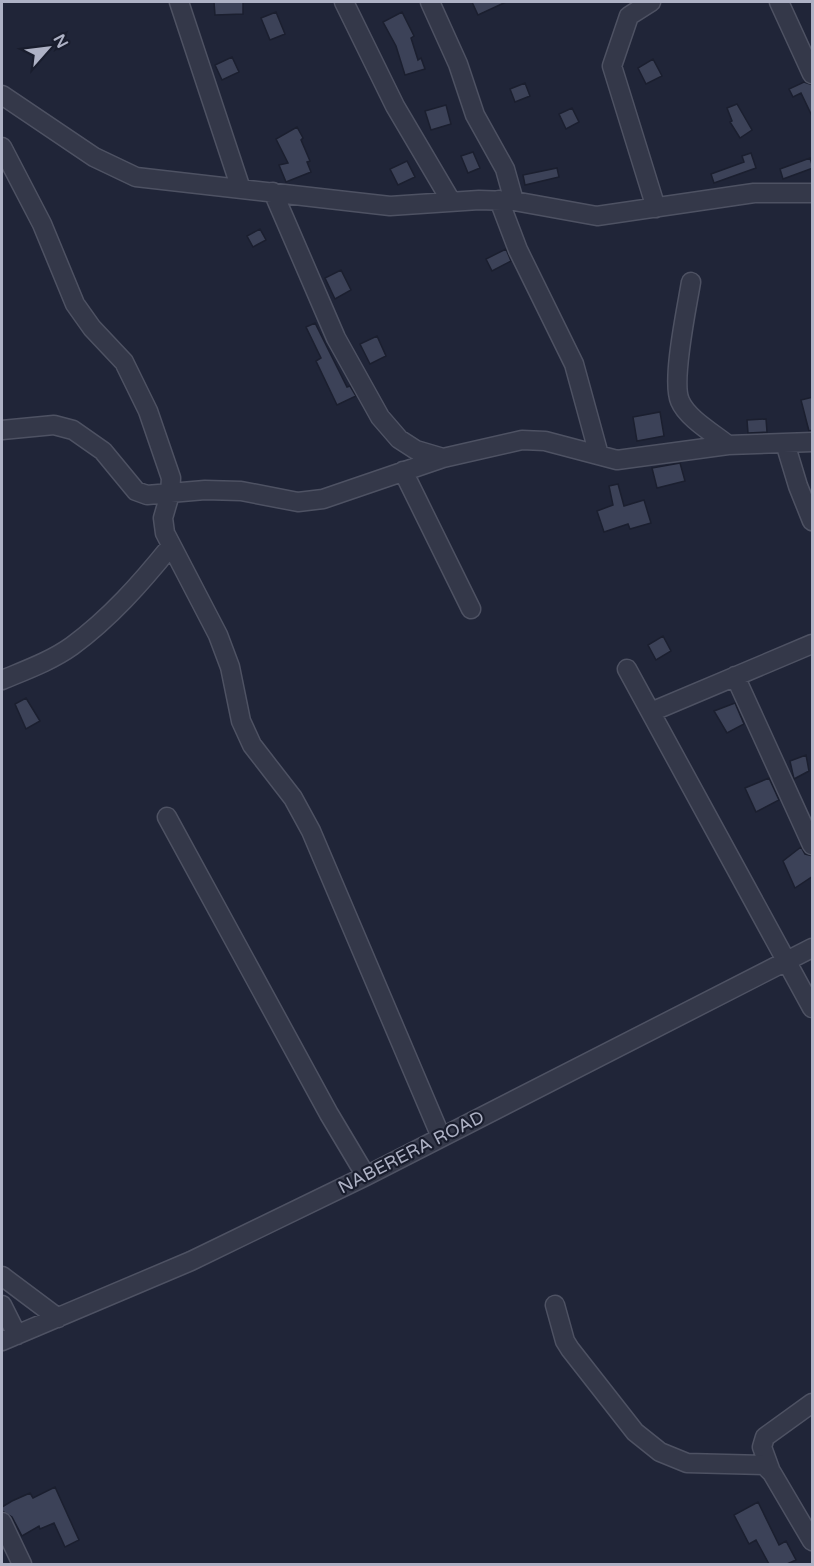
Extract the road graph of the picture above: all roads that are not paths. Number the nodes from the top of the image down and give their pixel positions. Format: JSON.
{"nodes":[{"id":1,"x":179,"y":2,"type":"edge"},
{"id":2,"x":344,"y":2,"type":"edge"},
{"id":3,"x":430,"y":2,"type":"edge"},
{"id":4,"x":651,"y":2,"type":"edge"},
{"id":5,"x":778,"y":2,"type":"edge"},
{"id":6,"x":813,"y":74,"type":"edge"},
{"id":7,"x":2,"y":95,"type":"edge"},
{"id":8,"x":2,"y":147,"type":"edge"},
{"id":9,"x":241,"y":189,"type":"junction"},
{"id":10,"x":273,"y":192,"type":"junction"},
{"id":11,"x":813,"y":192,"type":"edge"},
{"id":12,"x":507,"y":200,"type":"junction"},
{"id":13,"x":451,"y":201,"type":"junction"},
{"id":14,"x":656,"y":208,"type":"junction"},
{"id":15,"x":691,"y":282,"type":"dead end"},
{"id":16,"x":2,"y":430,"type":"edge"},
{"id":17,"x":813,"y":442,"type":"edge"},
{"id":18,"x":785,"y":443,"type":"junction"},
{"id":19,"x":728,"y":445,"type":"junction"},
{"id":20,"x":599,"y":455,"type":"junction"},
{"id":21,"x":443,"y":458,"type":"junction"},
{"id":22,"x":403,"y":471,"type":"junction"},
{"id":23,"x":170,"y":494,"type":"junction"},
{"id":24,"x":813,"y":521,"type":"edge"},
{"id":25,"x":171,"y":547,"type":"junction"},
{"id":26,"x":471,"y":609,"type":"dead end"},
{"id":27,"x":813,"y":644,"type":"edge"},
{"id":28,"x":627,"y":669,"type":"dead end"},
{"id":29,"x":735,"y":676,"type":"junction"},
{"id":30,"x":2,"y":680,"type":"edge"},
{"id":31,"x":651,"y":712,"type":"junction"},
{"id":32,"x":167,"y":817,"type":"dead end"},
{"id":33,"x":813,"y":845,"type":"edge"},
{"id":34,"x":813,"y":948,"type":"edge"},
{"id":35,"x":787,"y":960,"type":"junction"},
{"id":36,"x":813,"y":1008,"type":"edge"},
{"id":37,"x":441,"y":1137,"type":"junction"},
{"id":38,"x":366,"y":1176,"type":"junction"},
{"id":39,"x":2,"y":1276,"type":"edge"},
{"id":40,"x":2,"y":1305,"type":"edge"},
{"id":41,"x":555,"y":1305,"type":"dead end"},
{"id":42,"x":58,"y":1318,"type":"junction"},
{"id":43,"x":9,"y":1338,"type":"edge"},
{"id":44,"x":813,"y":1403,"type":"edge"},
{"id":45,"x":770,"y":1469,"type":"junction"},
{"id":46,"x":2,"y":1522,"type":"edge"},
{"id":47,"x":813,"y":1542,"type":"edge"},
{"id":48,"x":22,"y":1564,"type":"edge"}],
"edges":[{"from":1,"to":9,"type":"street"},
{"from":2,"to":13,"type":"street"},
{"from":3,"to":12,"type":"street"},
{"from":4,"to":14,"type":"street"},
{"from":5,"to":6,"type":"street"},
{"from":7,"to":9,"type":"street"},
{"from":8,"to":23,"type":"street"},
{"from":9,"to":10,"type":"street"},
{"from":10,"to":13,"type":"street"},
{"from":10,"to":21,"type":"street"},
{"from":11,"to":14,"type":"street"},
{"from":12,"to":13,"type":"street"},
{"from":12,"to":14,"type":"street"},
{"from":12,"to":20,"type":"street"},
{"from":15,"to":19,"type":"street"},
{"from":16,"to":23,"type":"street"},
{"from":17,"to":18,"type":"street"},
{"from":18,"to":19,"type":"street"},
{"from":18,"to":24,"type":"street"},
{"from":19,"to":20,"type":"street"},
{"from":20,"to":21,"type":"street"},
{"from":21,"to":22,"type":"street"},
{"from":22,"to":23,"type":"street"},
{"from":22,"to":26,"type":"street"},
{"from":23,"to":25,"type":"street"},
{"from":25,"to":30,"type":"street"},
{"from":25,"to":37,"type":"street"},
{"from":27,"to":29,"type":"street"},
{"from":28,"to":31,"type":"street"},
{"from":29,"to":31,"type":"street"},
{"from":29,"to":33,"type":"street"},
{"from":31,"to":35,"type":"street"},
{"from":32,"to":38,"type":"street"},
{"from":34,"to":35,"type":"street","name":"NABERERA ROAD"},
{"from":35,"to":36,"type":"street"},
{"from":35,"to":37,"type":"street","name":"NABERERA ROAD"},
{"from":37,"to":38,"type":"street","name":"NABERERA ROAD"},
{"from":38,"to":42,"type":"street","name":"NABERERA ROAD"},
{"from":39,"to":42,"type":"street"},
{"from":40,"to":43,"type":"street"},
{"from":41,"to":45,"type":"street"},
{"from":42,"to":43,"type":"street","name":"NABERERA ROAD"},
{"from":44,"to":45,"type":"street"},
{"from":45,"to":47,"type":"street"},
{"from":46,"to":48,"type":"street"}]}
